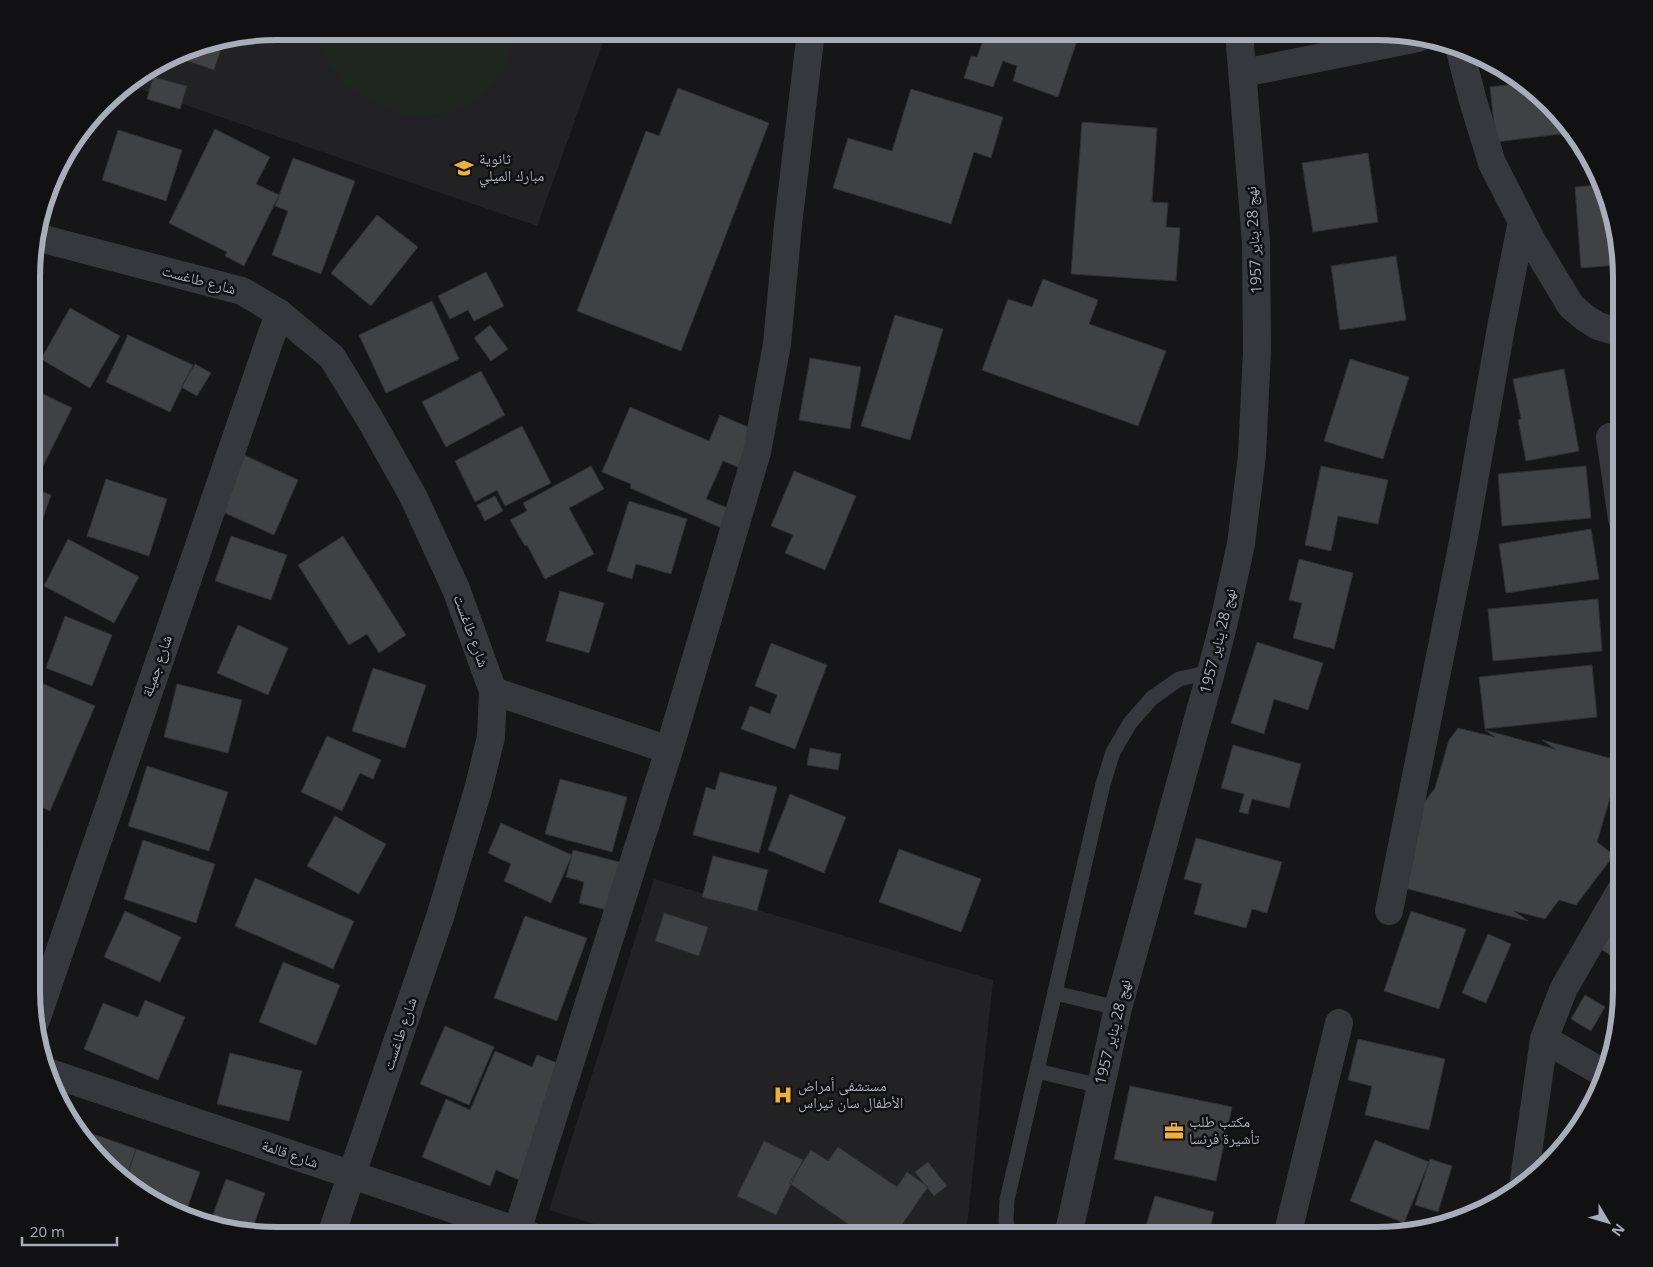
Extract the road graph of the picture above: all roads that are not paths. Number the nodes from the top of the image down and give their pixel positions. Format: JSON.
{"nodes":[{"id":1,"x":810,"y":40,"type":"edge"},
{"id":2,"x":1240,"y":40,"type":"edge"},
{"id":3,"x":1400,"y":42,"type":"edge"},
{"id":4,"x":1461,"y":56,"type":"edge"},
{"id":5,"x":1243,"y":73,"type":"junction"},
{"id":6,"x":1522,"y":221,"type":"junction"},
{"id":7,"x":43,"y":239,"type":"edge"},
{"id":8,"x":279,"y":312,"type":"junction"},
{"id":9,"x":1613,"y":330,"type":"edge"},
{"id":10,"x":1610,"y":437,"type":"dead end"},
{"id":11,"x":1613,"y":458,"type":"edge"},
{"id":12,"x":1211,"y":672,"type":"junction"},
{"id":13,"x":493,"y":691,"type":"junction"},
{"id":14,"x":669,"y":750,"type":"junction"},
{"id":15,"x":1613,"y":904,"type":"edge"},
{"id":16,"x":1389,"y":911,"type":"dead end"},
{"id":17,"x":1055,"y":993,"type":"junction"},
{"id":18,"x":41,"y":1005,"type":"edge"},
{"id":19,"x":1118,"y":1008,"type":"junction"},
{"id":20,"x":1340,"y":1023,"type":"dead end"},
{"id":21,"x":1544,"y":1039,"type":"junction"},
{"id":22,"x":1598,"y":1070,"type":"edge"},
{"id":23,"x":1037,"y":1071,"type":"junction"},
{"id":24,"x":56,"y":1075,"type":"edge"},
{"id":25,"x":1100,"y":1086,"type":"junction"},
{"id":26,"x":1525,"y":1174,"type":"edge"},
{"id":27,"x":352,"y":1175,"type":"junction"},
{"id":28,"x":334,"y":1227,"type":"edge"},
{"id":29,"x":505,"y":1227,"type":"edge"},
{"id":30,"x":525,"y":1227,"type":"edge"},
{"id":31,"x":1007,"y":1227,"type":"edge"},
{"id":32,"x":1070,"y":1227,"type":"edge"},
{"id":33,"x":1289,"y":1227,"type":"edge"}],
"edges":[{"from":1,"to":14,"type":"street"},
{"from":2,"to":5,"type":"street","name":"نهج 28 يناير 1957"},
{"from":3,"to":5,"type":"street"},
{"from":4,"to":6,"type":"street"},
{"from":5,"to":12,"type":"street","name":"نهج 28 يناير 1957"},
{"from":6,"to":9,"type":"street"},
{"from":6,"to":16,"type":"street"},
{"from":7,"to":8,"type":"street","name":"شارع طاغست"},
{"from":8,"to":13,"type":"street","name":"شارع طاغست"},
{"from":8,"to":18,"type":"street","name":"شارع جميلة"},
{"from":10,"to":11,"type":"street"},
{"from":12,"to":17,"type":"lane"},
{"from":12,"to":19,"type":"street","name":"نهج 28 يناير 1957"},
{"from":13,"to":14,"type":"street"},
{"from":13,"to":27,"type":"street","name":"شارع طاغست"},
{"from":14,"to":30,"type":"street"},
{"from":15,"to":21,"type":"street"},
{"from":17,"to":19,"type":"lane"},
{"from":17,"to":23,"type":"lane"},
{"from":19,"to":25,"type":"street","name":"نهج 28 يناير 1957"},
{"from":20,"to":33,"type":"street"},
{"from":21,"to":22,"type":"street"},
{"from":21,"to":26,"type":"street"},
{"from":23,"to":25,"type":"lane"},
{"from":23,"to":31,"type":"lane"},
{"from":24,"to":27,"type":"street","name":"شارع قالمة"},
{"from":25,"to":32,"type":"street","name":"نهج 28 يناير 1957"},
{"from":27,"to":28,"type":"street","name":"شارع طاغست"},
{"from":27,"to":29,"type":"street","name":"شارع قالمة"}]}
